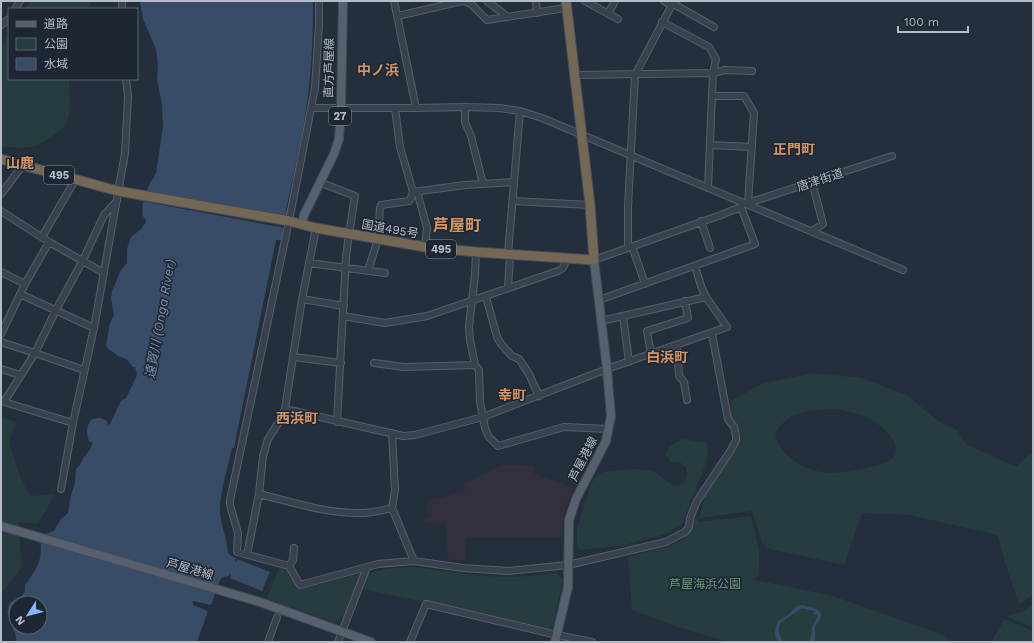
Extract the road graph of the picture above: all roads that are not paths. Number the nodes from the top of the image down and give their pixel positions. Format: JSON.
{"nodes":[{"id":1,"x":319,"y":1,"type":"edge"},
{"id":2,"x":343,"y":1,"type":"edge"},
{"id":3,"x":394,"y":1,"type":"edge"},
{"id":4,"x":432,"y":1,"type":"edge"},
{"id":5,"x":463,"y":1,"type":"edge"},
{"id":6,"x":488,"y":1,"type":"edge"},
{"id":7,"x":536,"y":1,"type":"edge"},
{"id":8,"x":585,"y":1,"type":"edge"},
{"id":9,"x":615,"y":1,"type":"edge"},
{"id":10,"x":664,"y":1,"type":"edge"},
{"id":11,"x":672,"y":3,"type":"edge"},
{"id":12,"x":566,"y":5,"type":"edge"},
{"id":13,"x":434,"y":8,"type":"junction"},
{"id":14,"x":536,"y":13,"type":"junction"},
{"id":15,"x":608,"y":14,"type":"junction"},
{"id":16,"x":398,"y":16,"type":"junction"},
{"id":17,"x":508,"y":17,"type":"junction"},
{"id":18,"x":618,"y":19,"type":"dead end"},
{"id":19,"x":662,"y":22,"type":"junction"},
{"id":20,"x":714,"y":27,"type":"dead end"},
{"id":21,"x":752,"y":71,"type":"dead end"},
{"id":22,"x":713,"y":73,"type":"junction"},
{"id":23,"x":575,"y":75,"type":"junction"},
{"id":24,"x":635,"y":75,"type":"junction"},
{"id":25,"x":126,"y":80,"type":"edge"},
{"id":26,"x":713,"y":96,"type":"junction"},
{"id":27,"x":465,"y":106,"type":"junction"},
{"id":28,"x":312,"y":108,"type":"junction"},
{"id":29,"x":340,"y":108,"type":"junction"},
{"id":30,"x":395,"y":108,"type":"junction"},
{"id":31,"x":416,"y":108,"type":"junction"},
{"id":32,"x":520,"y":111,"type":"junction"},
{"id":33,"x":581,"y":134,"type":"junction"},
{"id":34,"x":710,"y":145,"type":"junction"},
{"id":35,"x":752,"y":147,"type":"junction"},
{"id":36,"x":631,"y":156,"type":"junction"},
{"id":37,"x":892,"y":156,"type":"dead end"},
{"id":38,"x":1,"y":159,"type":"edge"},
{"id":39,"x":23,"y":165,"type":"junction"},
{"id":40,"x":75,"y":180,"type":"junction"},
{"id":41,"x":319,"y":182,"type":"junction"},
{"id":42,"x":514,"y":182,"type":"junction"},
{"id":43,"x":812,"y":182,"type":"junction"},
{"id":44,"x":483,"y":184,"type":"junction"},
{"id":45,"x":708,"y":188,"type":"junction"},
{"id":46,"x":415,"y":191,"type":"junction"},
{"id":47,"x":1,"y":194,"type":"edge"},
{"id":48,"x":118,"y":196,"type":"junction"},
{"id":49,"x":512,"y":201,"type":"junction"},
{"id":50,"x":744,"y":204,"type":"junction"},
{"id":51,"x":590,"y":205,"type":"junction"},
{"id":52,"x":1,"y":211,"type":"edge"},
{"id":53,"x":289,"y":221,"type":"junction"},
{"id":54,"x":701,"y":221,"type":"junction"},
{"id":55,"x":302,"y":224,"type":"junction"},
{"id":56,"x":316,"y":228,"type":"junction"},
{"id":57,"x":812,"y":230,"type":"junction"},
{"id":58,"x":349,"y":234,"type":"junction"},
{"id":59,"x":42,"y":237,"type":"junction"},
{"id":60,"x":378,"y":239,"type":"junction"},
{"id":61,"x":49,"y":242,"type":"junction"},
{"id":62,"x":425,"y":247,"type":"junction"},
{"id":63,"x":630,"y":247,"type":"junction"},
{"id":64,"x":710,"y":248,"type":"dead end"},
{"id":65,"x":476,"y":252,"type":"junction"},
{"id":66,"x":508,"y":254,"type":"junction"},
{"id":67,"x":565,"y":258,"type":"junction"},
{"id":68,"x":594,"y":260,"type":"junction"},
{"id":69,"x":82,"y":262,"type":"junction"},
{"id":70,"x":309,"y":263,"type":"junction"},
{"id":71,"x":695,"y":266,"type":"junction"},
{"id":72,"x":346,"y":269,"type":"junction"},
{"id":73,"x":903,"y":270,"type":"dead end"},
{"id":74,"x":368,"y":271,"type":"junction"},
{"id":75,"x":1,"y":272,"type":"edge"},
{"id":76,"x":385,"y":273,"type":"dead end"},
{"id":77,"x":104,"y":274,"type":"junction"},
{"id":78,"x":25,"y":284,"type":"junction"},
{"id":79,"x":645,"y":284,"type":"junction"},
{"id":80,"x":508,"y":288,"type":"junction"},
{"id":81,"x":20,"y":294,"type":"junction"},
{"id":82,"x":486,"y":297,"type":"junction"},
{"id":83,"x":706,"y":297,"type":"junction"},
{"id":84,"x":302,"y":299,"type":"junction"},
{"id":85,"x":600,"y":300,"type":"junction"},
{"id":86,"x":685,"y":301,"type":"junction"},
{"id":87,"x":471,"y":302,"type":"junction"},
{"id":88,"x":344,"y":306,"type":"junction"},
{"id":89,"x":56,"y":310,"type":"junction"},
{"id":90,"x":343,"y":316,"type":"junction"},
{"id":91,"x":623,"y":316,"type":"junction"},
{"id":92,"x":601,"y":321,"type":"junction"},
{"id":93,"x":94,"y":328,"type":"junction"},
{"id":94,"x":1,"y":334,"type":"edge"},
{"id":95,"x":712,"y":334,"type":"junction"},
{"id":96,"x":1,"y":342,"type":"edge"},
{"id":97,"x":676,"y":345,"type":"junction"},
{"id":98,"x":35,"y":353,"type":"junction"},
{"id":99,"x":651,"y":354,"type":"junction"},
{"id":100,"x":294,"y":357,"type":"junction"},
{"id":101,"x":629,"y":362,"type":"junction"},
{"id":102,"x":341,"y":363,"type":"junction"},
{"id":103,"x":374,"y":363,"type":"dead end"},
{"id":104,"x":475,"y":365,"type":"junction"},
{"id":105,"x":1,"y":369,"type":"edge"},
{"id":106,"x":607,"y":369,"type":"junction"},
{"id":107,"x":84,"y":370,"type":"junction"},
{"id":108,"x":20,"y":375,"type":"junction"},
{"id":109,"x":539,"y":396,"type":"junction"},
{"id":110,"x":687,"y":400,"type":"dead end"},
{"id":111,"x":285,"y":409,"type":"junction"},
{"id":112,"x":483,"y":417,"type":"junction"},
{"id":113,"x":337,"y":422,"type":"junction"},
{"id":114,"x":73,"y":423,"type":"junction"},
{"id":115,"x":609,"y":429,"type":"junction"},
{"id":116,"x":392,"y":433,"type":"junction"},
{"id":117,"x":61,"y":489,"type":"dead end"},
{"id":118,"x":259,"y":494,"type":"junction"},
{"id":119,"x":392,"y":508,"type":"junction"},
{"id":120,"x":1,"y":526,"type":"edge"},
{"id":121,"x":294,"y":548,"type":"dead end"},
{"id":122,"x":246,"y":555,"type":"junction"},
{"id":123,"x":414,"y":561,"type":"junction"},
{"id":124,"x":568,"y":565,"type":"junction"},
{"id":125,"x":289,"y":566,"type":"junction"},
{"id":126,"x":367,"y":568,"type":"junction"},
{"id":127,"x":277,"y":617,"type":"dead end"},
{"id":128,"x":342,"y":631,"type":"junction"},
{"id":129,"x":556,"y":639,"type":"edge"},
{"id":130,"x":268,"y":642,"type":"edge"},
{"id":131,"x":338,"y":642,"type":"edge"},
{"id":132,"x":371,"y":642,"type":"edge"},
{"id":133,"x":410,"y":642,"type":"edge"},
{"id":134,"x":592,"y":642,"type":"edge"}],
"edges":[{"from":1,"to":28,"type":"street"},
{"from":2,"to":29,"type":"main road","name":"直方芦屋線","number":"27"},
{"from":3,"to":16,"type":"street"},
{"from":4,"to":13,"type":"street"},
{"from":5,"to":13,"type":"street"},
{"from":5,"to":17,"type":"street"},
{"from":6,"to":17,"type":"street"},
{"from":7,"to":14,"type":"street"},
{"from":8,"to":15,"type":"street"},
{"from":9,"to":15,"type":"street"},
{"from":10,"to":11,"type":"street"},
{"from":11,"to":19,"type":"street"},
{"from":11,"to":20,"type":"street"},
{"from":12,"to":14,"type":"street"},
{"from":12,"to":23,"type":"highway"},
{"from":13,"to":16,"type":"street"},
{"from":14,"to":17,"type":"street"},
{"from":15,"to":18,"type":"street"},
{"from":16,"to":31,"type":"street"},
{"from":19,"to":22,"type":"street"},
{"from":19,"to":24,"type":"street"},
{"from":21,"to":22,"type":"street"},
{"from":22,"to":24,"type":"street"},
{"from":22,"to":26,"type":"street"},
{"from":23,"to":24,"type":"street"},
{"from":23,"to":33,"type":"highway"},
{"from":24,"to":36,"type":"street"},
{"from":25,"to":48,"type":"street"},
{"from":26,"to":34,"type":"street"},
{"from":26,"to":35,"type":"street"},
{"from":27,"to":31,"type":"street"},
{"from":27,"to":32,"type":"street"},
{"from":27,"to":44,"type":"street"},
{"from":28,"to":29,"type":"street"},
{"from":28,"to":53,"type":"street"},
{"from":29,"to":30,"type":"street"},
{"from":29,"to":41,"type":"main road","name":"直方芦屋線","number":"27"},
{"from":30,"to":31,"type":"street"},
{"from":30,"to":46,"type":"street"},
{"from":32,"to":33,"type":"street"},
{"from":32,"to":42,"type":"street"},
{"from":33,"to":36,"type":"street"},
{"from":33,"to":51,"type":"highway"},
{"from":34,"to":35,"type":"street"},
{"from":34,"to":45,"type":"street"},
{"from":35,"to":50,"type":"street"},
{"from":36,"to":45,"type":"street"},
{"from":36,"to":63,"type":"street"},
{"from":37,"to":43,"type":"street","name":"唐津街道"},
{"from":38,"to":39,"type":"highway","name":"国道495号","number":"495"},
{"from":39,"to":40,"type":"highway","name":"国道495号","number":"495"},
{"from":39,"to":47,"type":"street"},
{"from":40,"to":48,"type":"highway","name":"国道495号","number":"495"},
{"from":40,"to":59,"type":"street"},
{"from":41,"to":55,"type":"main road","name":"直方芦屋線","number":"27"},
{"from":41,"to":58,"type":"street"},
{"from":42,"to":44,"type":"street"},
{"from":42,"to":49,"type":"street"},
{"from":43,"to":50,"type":"street","name":"唐津街道"},
{"from":43,"to":57,"type":"street"},
{"from":44,"to":46,"type":"street"},
{"from":45,"to":50,"type":"street"},
{"from":46,"to":60,"type":"street"},
{"from":46,"to":62,"type":"street"},
{"from":48,"to":53,"type":"highway","name":"国道495号","number":"495"},
{"from":48,"to":69,"type":"street"},
{"from":48,"to":77,"type":"street"},
{"from":49,"to":51,"type":"street"},
{"from":49,"to":66,"type":"street"},
{"from":50,"to":54,"type":"street","name":"唐津街道"},
{"from":50,"to":57,"type":"street"},
{"from":50,"to":71,"type":"street"},
{"from":51,"to":68,"type":"highway"},
{"from":52,"to":59,"type":"street"},
{"from":53,"to":55,"type":"highway","name":"国道495号","number":"495"},
{"from":53,"to":122,"type":"street"},
{"from":54,"to":63,"type":"street","name":"唐津街道"},
{"from":54,"to":64,"type":"street"},
{"from":55,"to":56,"type":"highway","name":"国道495号","number":"495"},
{"from":56,"to":58,"type":"highway","name":"国道495号","number":"495"},
{"from":56,"to":70,"type":"street"},
{"from":57,"to":73,"type":"street"},
{"from":58,"to":60,"type":"highway","name":"国道495号","number":"495"},
{"from":58,"to":72,"type":"street"},
{"from":59,"to":61,"type":"street"},
{"from":60,"to":62,"type":"highway","name":"国道495号","number":"495"},
{"from":60,"to":74,"type":"street"},
{"from":61,"to":69,"type":"street"},
{"from":61,"to":78,"type":"street"},
{"from":62,"to":65,"type":"highway","name":"国道495号","number":"495"},
{"from":63,"to":68,"type":"street","name":"唐津街道"},
{"from":63,"to":79,"type":"street"},
{"from":65,"to":66,"type":"highway","name":"国道495号","number":"495"},
{"from":65,"to":87,"type":"street"},
{"from":66,"to":67,"type":"highway","name":"国道495号","number":"495"},
{"from":66,"to":80,"type":"street"},
{"from":67,"to":68,"type":"highway","name":"国道495号","number":"495"},
{"from":67,"to":80,"type":"street"},
{"from":68,"to":85,"type":"main road","name":"芦屋港線"},
{"from":69,"to":77,"type":"street"},
{"from":69,"to":89,"type":"street"},
{"from":70,"to":72,"type":"street"},
{"from":70,"to":84,"type":"street"},
{"from":71,"to":79,"type":"street"},
{"from":71,"to":83,"type":"street"},
{"from":72,"to":74,"type":"street"},
{"from":72,"to":88,"type":"street"},
{"from":74,"to":76,"type":"street"},
{"from":75,"to":78,"type":"street"},
{"from":77,"to":93,"type":"street"},
{"from":78,"to":81,"type":"street"},
{"from":79,"to":85,"type":"street"},
{"from":80,"to":82,"type":"street"},
{"from":81,"to":89,"type":"street"},
{"from":81,"to":94,"type":"street"},
{"from":82,"to":87,"type":"street"},
{"from":82,"to":109,"type":"street"},
{"from":83,"to":86,"type":"street"},
{"from":83,"to":95,"type":"street"},
{"from":84,"to":88,"type":"street"},
{"from":84,"to":100,"type":"street"},
{"from":85,"to":92,"type":"main road","name":"芦屋港線"},
{"from":86,"to":91,"type":"street"},
{"from":86,"to":99,"type":"street"},
{"from":87,"to":90,"type":"street"},
{"from":87,"to":104,"type":"street"},
{"from":88,"to":90,"type":"street"},
{"from":89,"to":93,"type":"street"},
{"from":89,"to":98,"type":"street"},
{"from":90,"to":102,"type":"street"},
{"from":91,"to":92,"type":"street"},
{"from":91,"to":101,"type":"street"},
{"from":92,"to":106,"type":"main road","name":"芦屋港線"},
{"from":93,"to":107,"type":"street"},
{"from":95,"to":97,"type":"street"},
{"from":95,"to":124,"type":"street"},
{"from":96,"to":98,"type":"street"},
{"from":97,"to":99,"type":"street"},
{"from":97,"to":110,"type":"street"},
{"from":98,"to":107,"type":"street"},
{"from":98,"to":108,"type":"street"},
{"from":99,"to":101,"type":"street"},
{"from":100,"to":102,"type":"street"},
{"from":100,"to":111,"type":"street"},
{"from":101,"to":106,"type":"street"},
{"from":102,"to":113,"type":"street"},
{"from":103,"to":104,"type":"street"},
{"from":104,"to":112,"type":"street"},
{"from":105,"to":108,"type":"street"},
{"from":106,"to":109,"type":"street"},
{"from":106,"to":115,"type":"main road","name":"芦屋港線"},
{"from":107,"to":114,"type":"street"},
{"from":108,"to":114,"type":"street"},
{"from":109,"to":112,"type":"street"},
{"from":111,"to":113,"type":"street"},
{"from":111,"to":118,"type":"street"},
{"from":112,"to":115,"type":"street"},
{"from":112,"to":116,"type":"street"},
{"from":113,"to":116,"type":"street"},
{"from":114,"to":117,"type":"street"},
{"from":115,"to":124,"type":"main road","name":"芦屋港線"},
{"from":116,"to":119,"type":"street"},
{"from":118,"to":119,"type":"street"},
{"from":118,"to":122,"type":"street"},
{"from":119,"to":123,"type":"street"},
{"from":120,"to":128,"type":"main road","name":"芦屋港線"},
{"from":121,"to":125,"type":"street"},
{"from":122,"to":125,"type":"street"},
{"from":123,"to":124,"type":"street"},
{"from":123,"to":126,"type":"street"},
{"from":124,"to":129,"type":"main road","name":"芦屋港線"},
{"from":125,"to":126,"type":"street"},
{"from":126,"to":128,"type":"street"},
{"from":127,"to":130,"type":"street"},
{"from":128,"to":131,"type":"street"},
{"from":128,"to":132,"type":"main road","name":"芦屋港線"},
{"from":129,"to":133,"type":"street"},
{"from":129,"to":134,"type":"street"}]}
